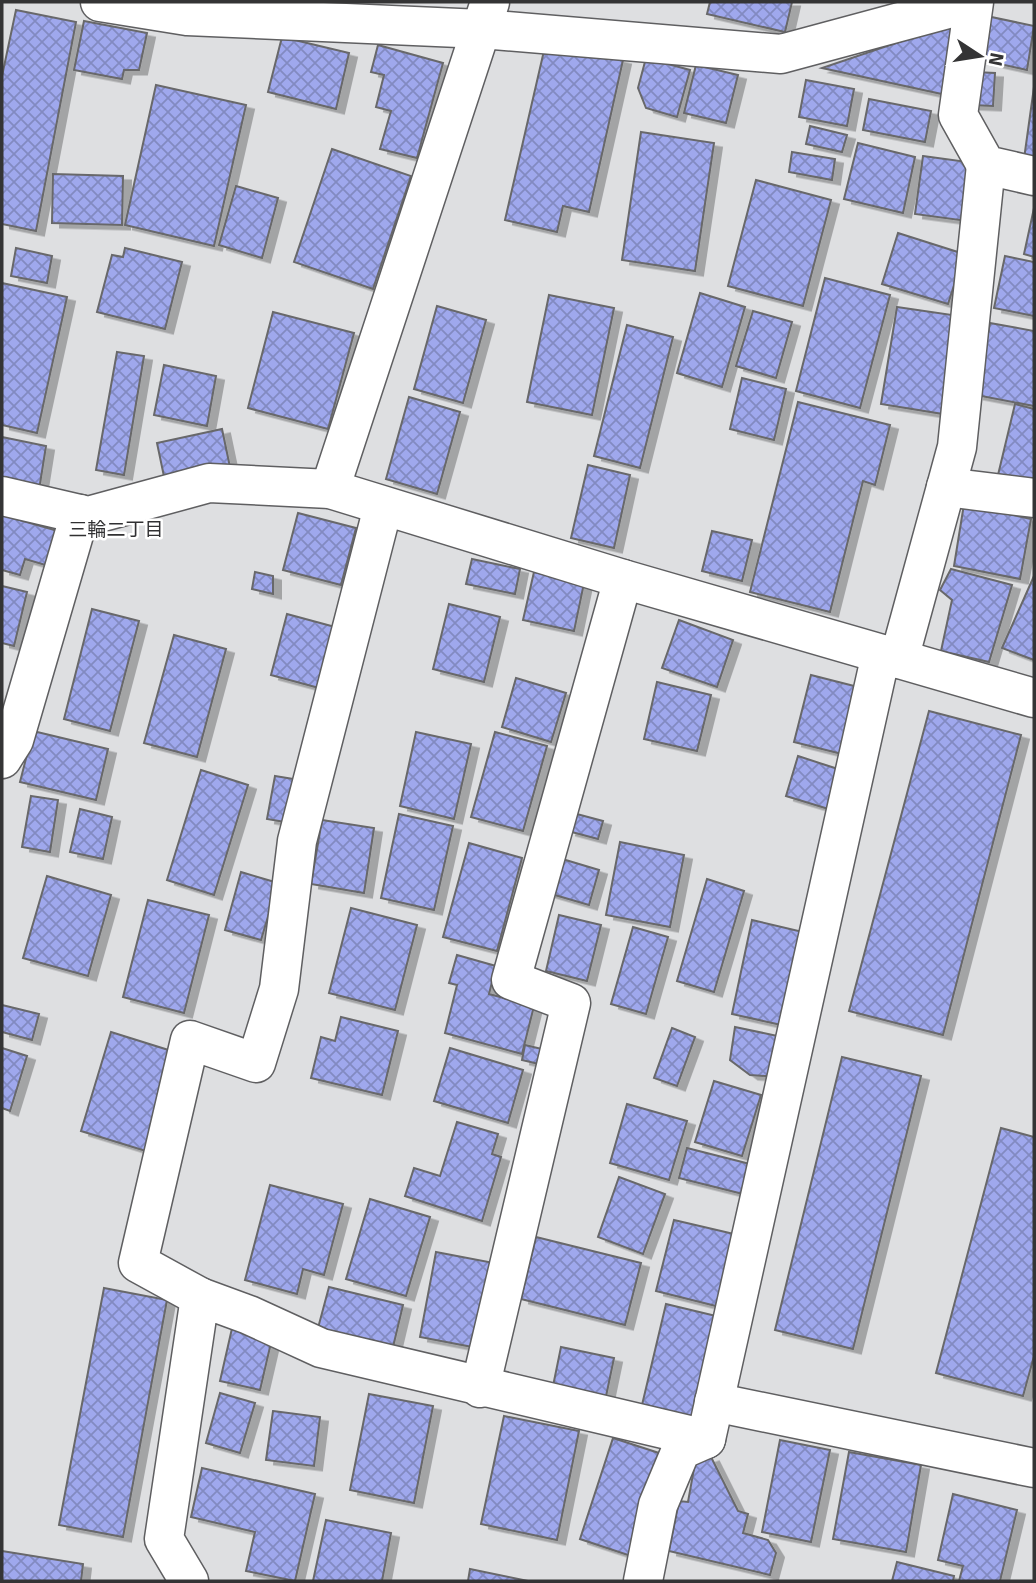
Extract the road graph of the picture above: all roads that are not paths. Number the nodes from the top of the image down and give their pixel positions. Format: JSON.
{"nodes":[{"id":1,"x":100,"y":2,"type":"edge"},
{"id":2,"x":974,"y":2,"type":"edge"},
{"id":3,"x":486,"y":15,"type":"edge"},
{"id":4,"x":986,"y":165,"type":"junction"},
{"id":5,"x":1034,"y":176,"type":"edge"},
{"id":6,"x":946,"y":486,"type":"junction"},
{"id":7,"x":330,"y":489,"type":"junction"},
{"id":8,"x":2,"y":496,"type":"edge"},
{"id":9,"x":1034,"y":498,"type":"edge"},
{"id":10,"x":383,"y":508,"type":"junction"},
{"id":11,"x":80,"y":514,"type":"junction"},
{"id":12,"x":622,"y":579,"type":"junction"},
{"id":13,"x":890,"y":657,"type":"junction"},
{"id":14,"x":1034,"y":698,"type":"edge"},
{"id":15,"x":2,"y":759,"type":"edge"},
{"id":16,"x":201,"y":1297,"type":"junction"},
{"id":17,"x":480,"y":1388,"type":"junction"},
{"id":18,"x":714,"y":1402,"type":"junction"},
{"id":19,"x":706,"y":1439,"type":"junction"},
{"id":20,"x":1034,"y":1468,"type":"edge"},
{"id":21,"x":189,"y":1581,"type":"edge"},
{"id":22,"x":643,"y":1581,"type":"edge"}],
"edges":[{"from":1,"to":3,"type":"street"},
{"from":2,"to":3,"type":"street"},
{"from":2,"to":4,"type":"street"},
{"from":3,"to":7,"type":"street"},
{"from":4,"to":5,"type":"street"},
{"from":4,"to":6,"type":"street"},
{"from":6,"to":9,"type":"street"},
{"from":6,"to":13,"type":"street"},
{"from":7,"to":10,"type":"street"},
{"from":7,"to":11,"type":"street"},
{"from":8,"to":11,"type":"street"},
{"from":10,"to":12,"type":"street"},
{"from":10,"to":16,"type":"street"},
{"from":11,"to":15,"type":"street"},
{"from":12,"to":13,"type":"street"},
{"from":12,"to":17,"type":"street"},
{"from":13,"to":14,"type":"street"},
{"from":13,"to":18,"type":"street"},
{"from":16,"to":17,"type":"street"},
{"from":16,"to":21,"type":"street"},
{"from":17,"to":19,"type":"street"},
{"from":18,"to":19,"type":"street"},
{"from":18,"to":20,"type":"street"},
{"from":19,"to":22,"type":"street"}]}
